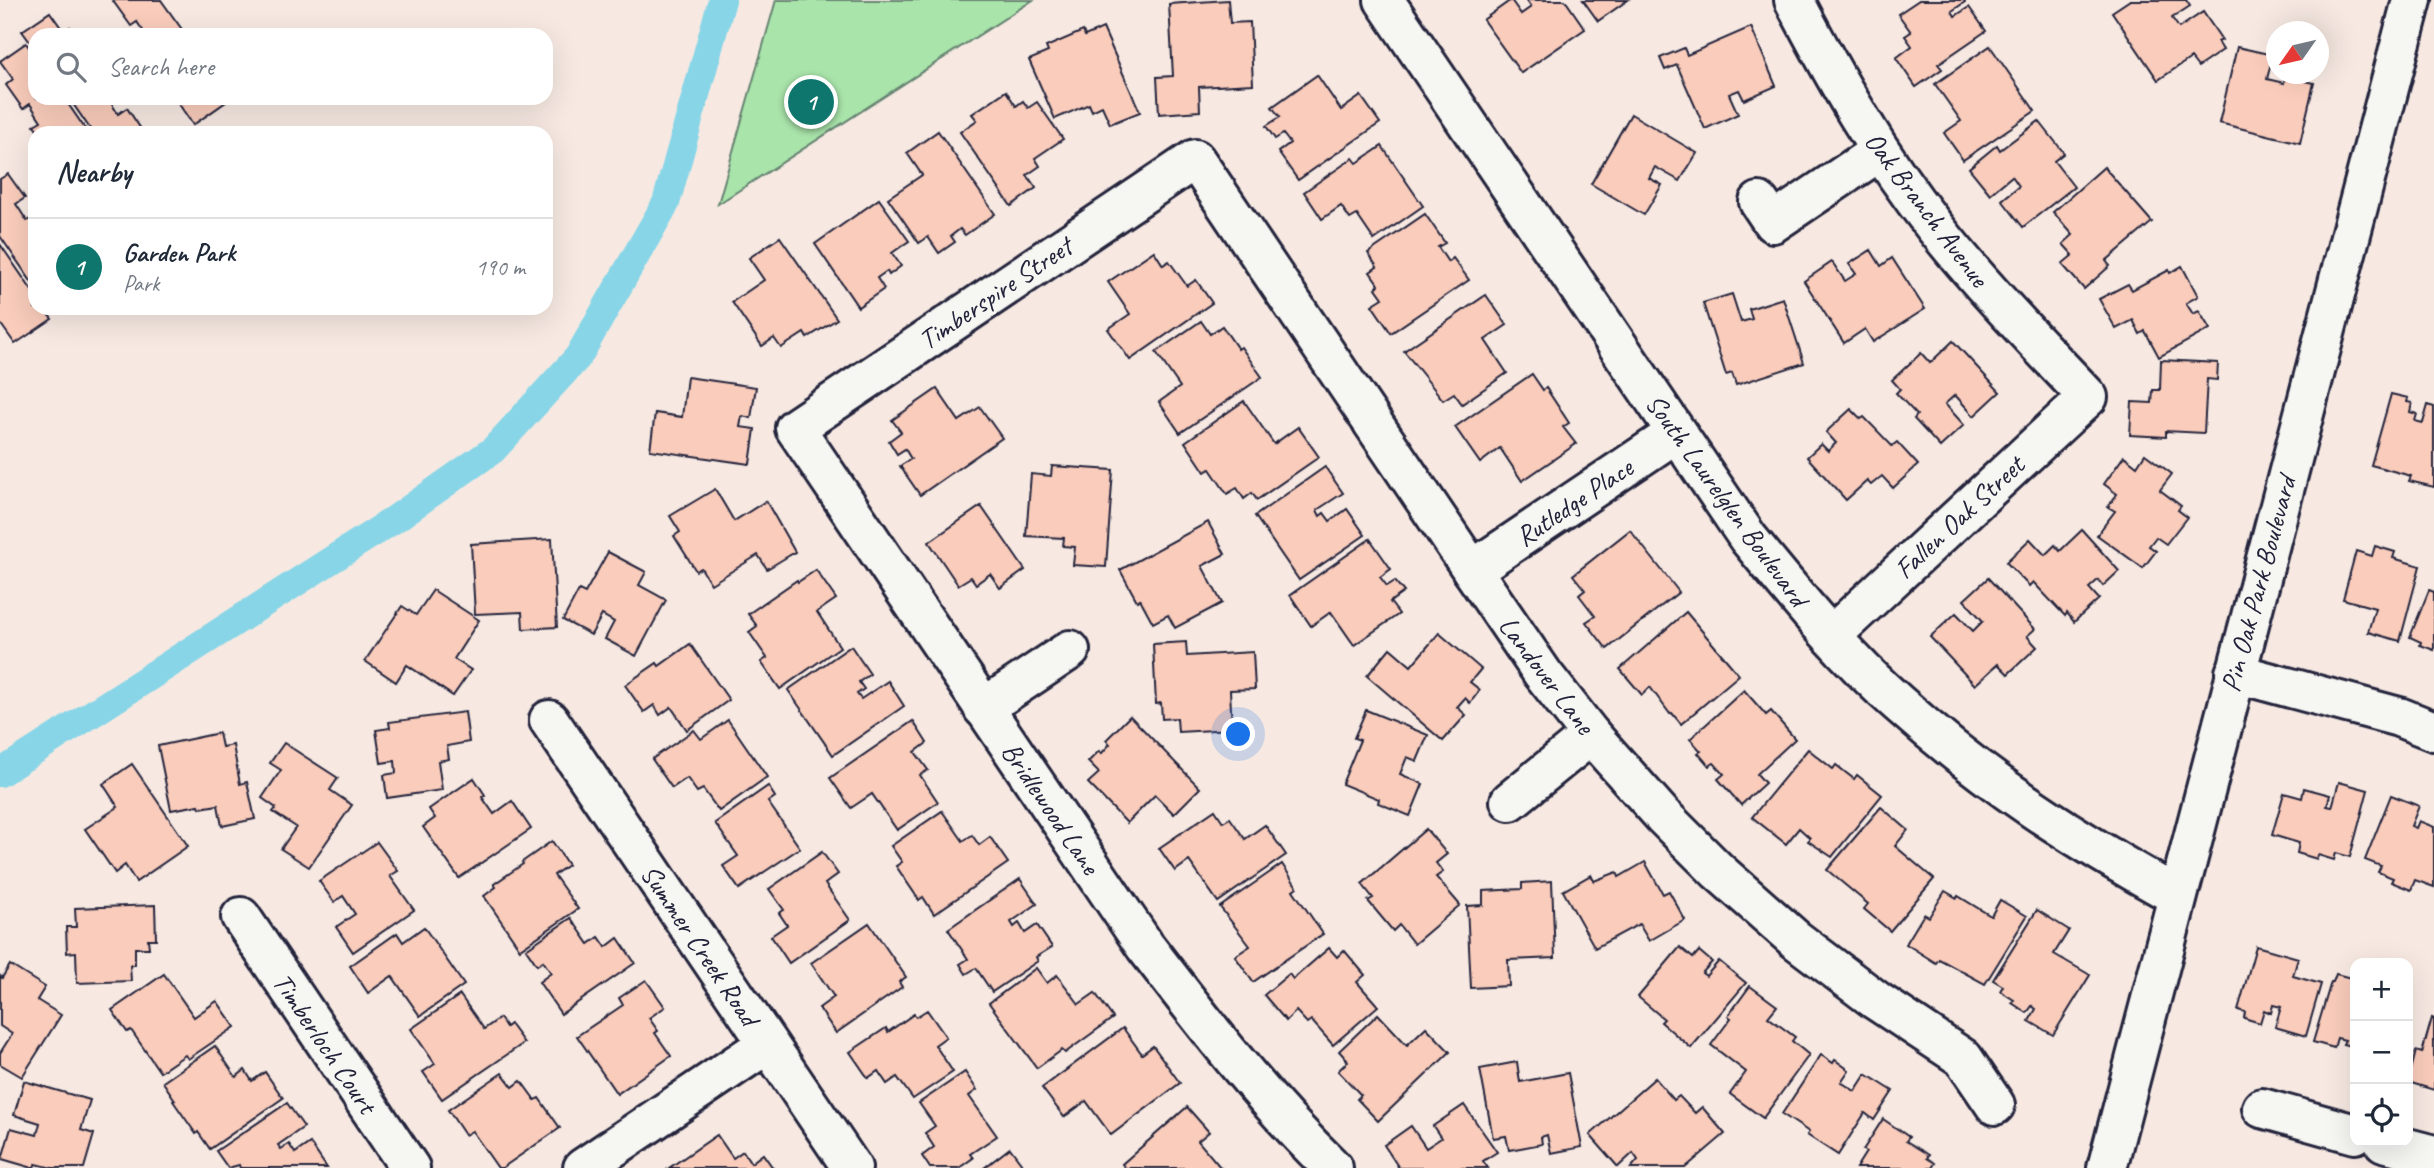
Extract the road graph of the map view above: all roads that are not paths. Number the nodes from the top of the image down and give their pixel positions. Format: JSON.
{"nodes":[{"id":1,"x":1384,"y":0,"type":"edge"},
{"id":2,"x":1794,"y":0,"type":"edge"},
{"id":3,"x":2412,"y":0,"type":"edge"},
{"id":4,"x":1880,"y":151,"type":"junction"},
{"id":5,"x":1195,"y":159,"type":"joint"},
{"id":6,"x":1759,"y":202,"type":"dead end"},
{"id":7,"x":2088,"y":397,"type":"joint"},
{"id":8,"x":795,"y":428,"type":"joint"},
{"id":9,"x":1676,"y":433,"type":"junction"},
{"id":10,"x":1472,"y":570,"type":"junction"},
{"id":11,"x":1831,"y":636,"type":"junction"},
{"id":12,"x":1070,"y":650,"type":"dead end"},
{"id":13,"x":2235,"y":673,"type":"junction"},
{"id":14,"x":983,"y":708,"type":"junction"},
{"id":15,"x":549,"y":720,"type":"dead end"},
{"id":16,"x":2434,"y":731,"type":"edge"},
{"id":17,"x":1591,"y":735,"type":"junction"},
{"id":18,"x":1510,"y":801,"type":"dead end"},
{"id":19,"x":2177,"y":896,"type":"junction"},
{"id":20,"x":241,"y":917,"type":"dead end"},
{"id":21,"x":767,"y":1044,"type":"junction"},
{"id":22,"x":1995,"y":1105,"type":"dead end"},
{"id":23,"x":2262,"y":1108,"type":"dead end"},
{"id":24,"x":2350,"y":1133,"type":"edge"},
{"id":25,"x":2402,"y":1147,"type":"edge"},
{"id":26,"x":2434,"y":1156,"type":"edge"},
{"id":27,"x":1320,"y":1164,"type":"edge"},
{"id":28,"x":410,"y":1168,"type":"edge"},
{"id":29,"x":583,"y":1168,"type":"edge"},
{"id":30,"x":852,"y":1168,"type":"edge"},
{"id":31,"x":2107,"y":1168,"type":"edge"}],
"edges":[{"from":1,"to":9,"type":"street","name":"South Laurelglen Boulevard"},
{"from":2,"to":4,"type":"street","name":"Oak Branch Avenue"},
{"from":3,"to":13,"type":"street","name":"Pin Oak Park Boulevard"},
{"from":4,"to":6,"type":"street"},
{"from":4,"to":7,"type":"street","name":"Oak Branch Avenue"},
{"from":5,"to":8,"type":"street","name":"Timberspire Street"},
{"from":5,"to":10,"type":"street","name":"Landover Lane"},
{"from":7,"to":11,"type":"street","name":"Fallen Oak Street"},
{"from":8,"to":14,"type":"street","name":"Bridlewood Lane"},
{"from":9,"to":10,"type":"street","name":"Rutledge Place"},
{"from":9,"to":11,"type":"street","name":"South Laurelglen Boulevard"},
{"from":10,"to":17,"type":"street","name":"Landover Lane"},
{"from":11,"to":19,"type":"street","name":"South Laurelglen Boulevard"},
{"from":12,"to":14,"type":"street"},
{"from":13,"to":16,"type":"street"},
{"from":13,"to":19,"type":"street","name":"Pin Oak Park Boulevard"},
{"from":14,"to":27,"type":"street","name":"Bridlewood Lane"},
{"from":15,"to":21,"type":"street","name":"Summer Creek Road"},
{"from":17,"to":18,"type":"street"},
{"from":17,"to":22,"type":"street","name":"Landover Lane"},
{"from":19,"to":31,"type":"street","name":"Pin Oak Park Boulevard"},
{"from":20,"to":28,"type":"street","name":"Timberloch Court"},
{"from":21,"to":29,"type":"street"},
{"from":21,"to":30,"type":"street","name":"Summer Creek Road"},
{"from":23,"to":24,"type":"street"},
{"from":25,"to":26,"type":"street"}]}
